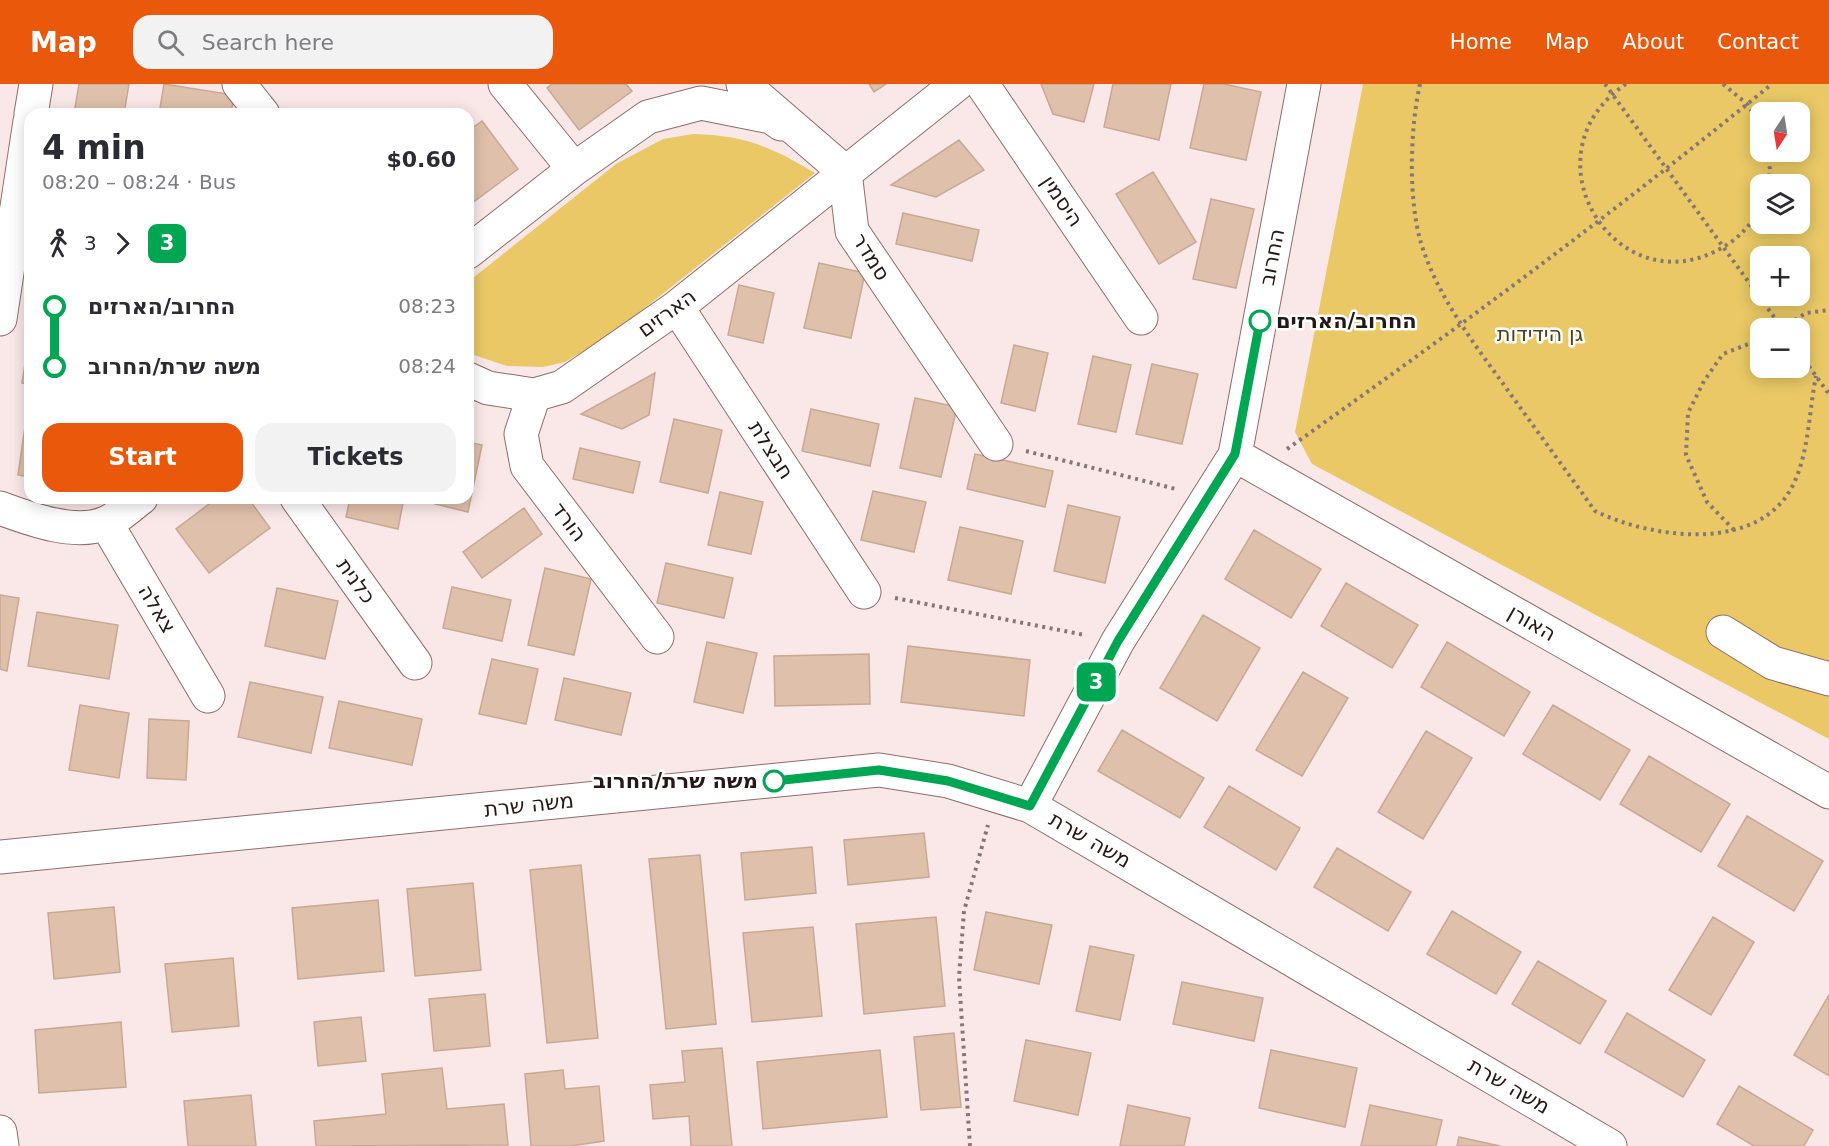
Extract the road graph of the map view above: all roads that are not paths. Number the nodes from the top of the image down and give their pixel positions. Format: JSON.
{"nodes":[{"id":1,"x":36,"y":84,"type":"edge"},
{"id":2,"x":239,"y":84,"type":"edge"},
{"id":3,"x":505,"y":84,"type":"edge"},
{"id":4,"x":743,"y":84,"type":"edge"},
{"id":5,"x":957,"y":84,"type":"edge"},
{"id":6,"x":982,"y":84,"type":"edge"},
{"id":7,"x":1304,"y":84,"type":"edge"},
{"id":8,"x":32,"y":108,"type":"edge"},
{"id":9,"x":258,"y":108,"type":"edge"},
{"id":10,"x":24,"y":161,"type":"edge"},
{"id":11,"x":574,"y":169,"type":"junction"},
{"id":12,"x":845,"y":172,"type":"junction"},
{"id":13,"x":474,"y":247,"type":"edge"},
{"id":14,"x":677,"y":307,"type":"junction"},
{"id":15,"x":1141,"y":318,"type":"dead end"},
{"id":16,"x":0,"y":319,"type":"edge"},
{"id":17,"x":474,"y":382,"type":"edge"},
{"id":18,"x":534,"y":394,"type":"junction"},
{"id":19,"x":996,"y":444,"type":"road end"},
{"id":20,"x":1247,"y":461,"type":"junction"},
{"id":21,"x":133,"y":504,"type":"edge"},
{"id":22,"x":301,"y":504,"type":"edge"},
{"id":23,"x":0,"y":508,"type":"edge"},
{"id":24,"x":106,"y":523,"type":"junction"},
{"id":25,"x":864,"y":592,"type":"road end"},
{"id":26,"x":1723,"y":632,"type":"dead end"},
{"id":27,"x":657,"y":637,"type":"dead end"},
{"id":28,"x":415,"y":663,"type":"dead end"},
{"id":29,"x":1829,"y":680,"type":"edge"},
{"id":30,"x":208,"y":696,"type":"dead end"},
{"id":31,"x":1829,"y":792,"type":"edge"},
{"id":32,"x":1030,"y":806,"type":"junction"},
{"id":33,"x":0,"y":857,"type":"edge"},
{"id":34,"x":0,"y":1132,"type":"edge"},
{"id":35,"x":1573,"y":1136,"type":"edge"},
{"id":36,"x":2,"y":1146,"type":"edge"},
{"id":37,"x":1610,"y":1146,"type":"edge"}],
"edges":[{"from":1,"to":8,"type":"street"},
{"from":2,"to":9,"type":"street"},
{"from":3,"to":11,"type":"street"},
{"from":4,"to":12,"type":"street"},
{"from":5,"to":12,"type":"street","name":"הארזים"},
{"from":6,"to":15,"type":"street","name":"היסמין"},
{"from":7,"to":20,"type":"street","name":"החרוב"},
{"from":10,"to":16,"type":"street"},
{"from":11,"to":12,"type":"street"},
{"from":11,"to":13,"type":"street"},
{"from":12,"to":14,"type":"street","name":"הארזים"},
{"from":12,"to":19,"type":"street","name":"סמדר"},
{"from":14,"to":18,"type":"street","name":"הארזים"},
{"from":14,"to":25,"type":"street","name":"חבצלת"},
{"from":17,"to":18,"type":"street","name":"הארזים"},
{"from":18,"to":27,"type":"street","name":"הורד"},
{"from":20,"to":31,"type":"street","name":"האורן"},
{"from":20,"to":32,"type":"street","name":"החרוב"},
{"from":21,"to":24,"type":"street"},
{"from":22,"to":28,"type":"street","name":"כלנית"},
{"from":23,"to":24,"type":"street"},
{"from":24,"to":30,"type":"street","name":"צאלה"},
{"from":26,"to":29,"type":"street"},
{"from":32,"to":33,"type":"street","name":"משה שרת"},
{"from":32,"to":35,"type":"street","name":"משה שרת"},
{"from":34,"to":36,"type":"street"},
{"from":35,"to":37,"type":"street","name":"משה שרת"}]}
